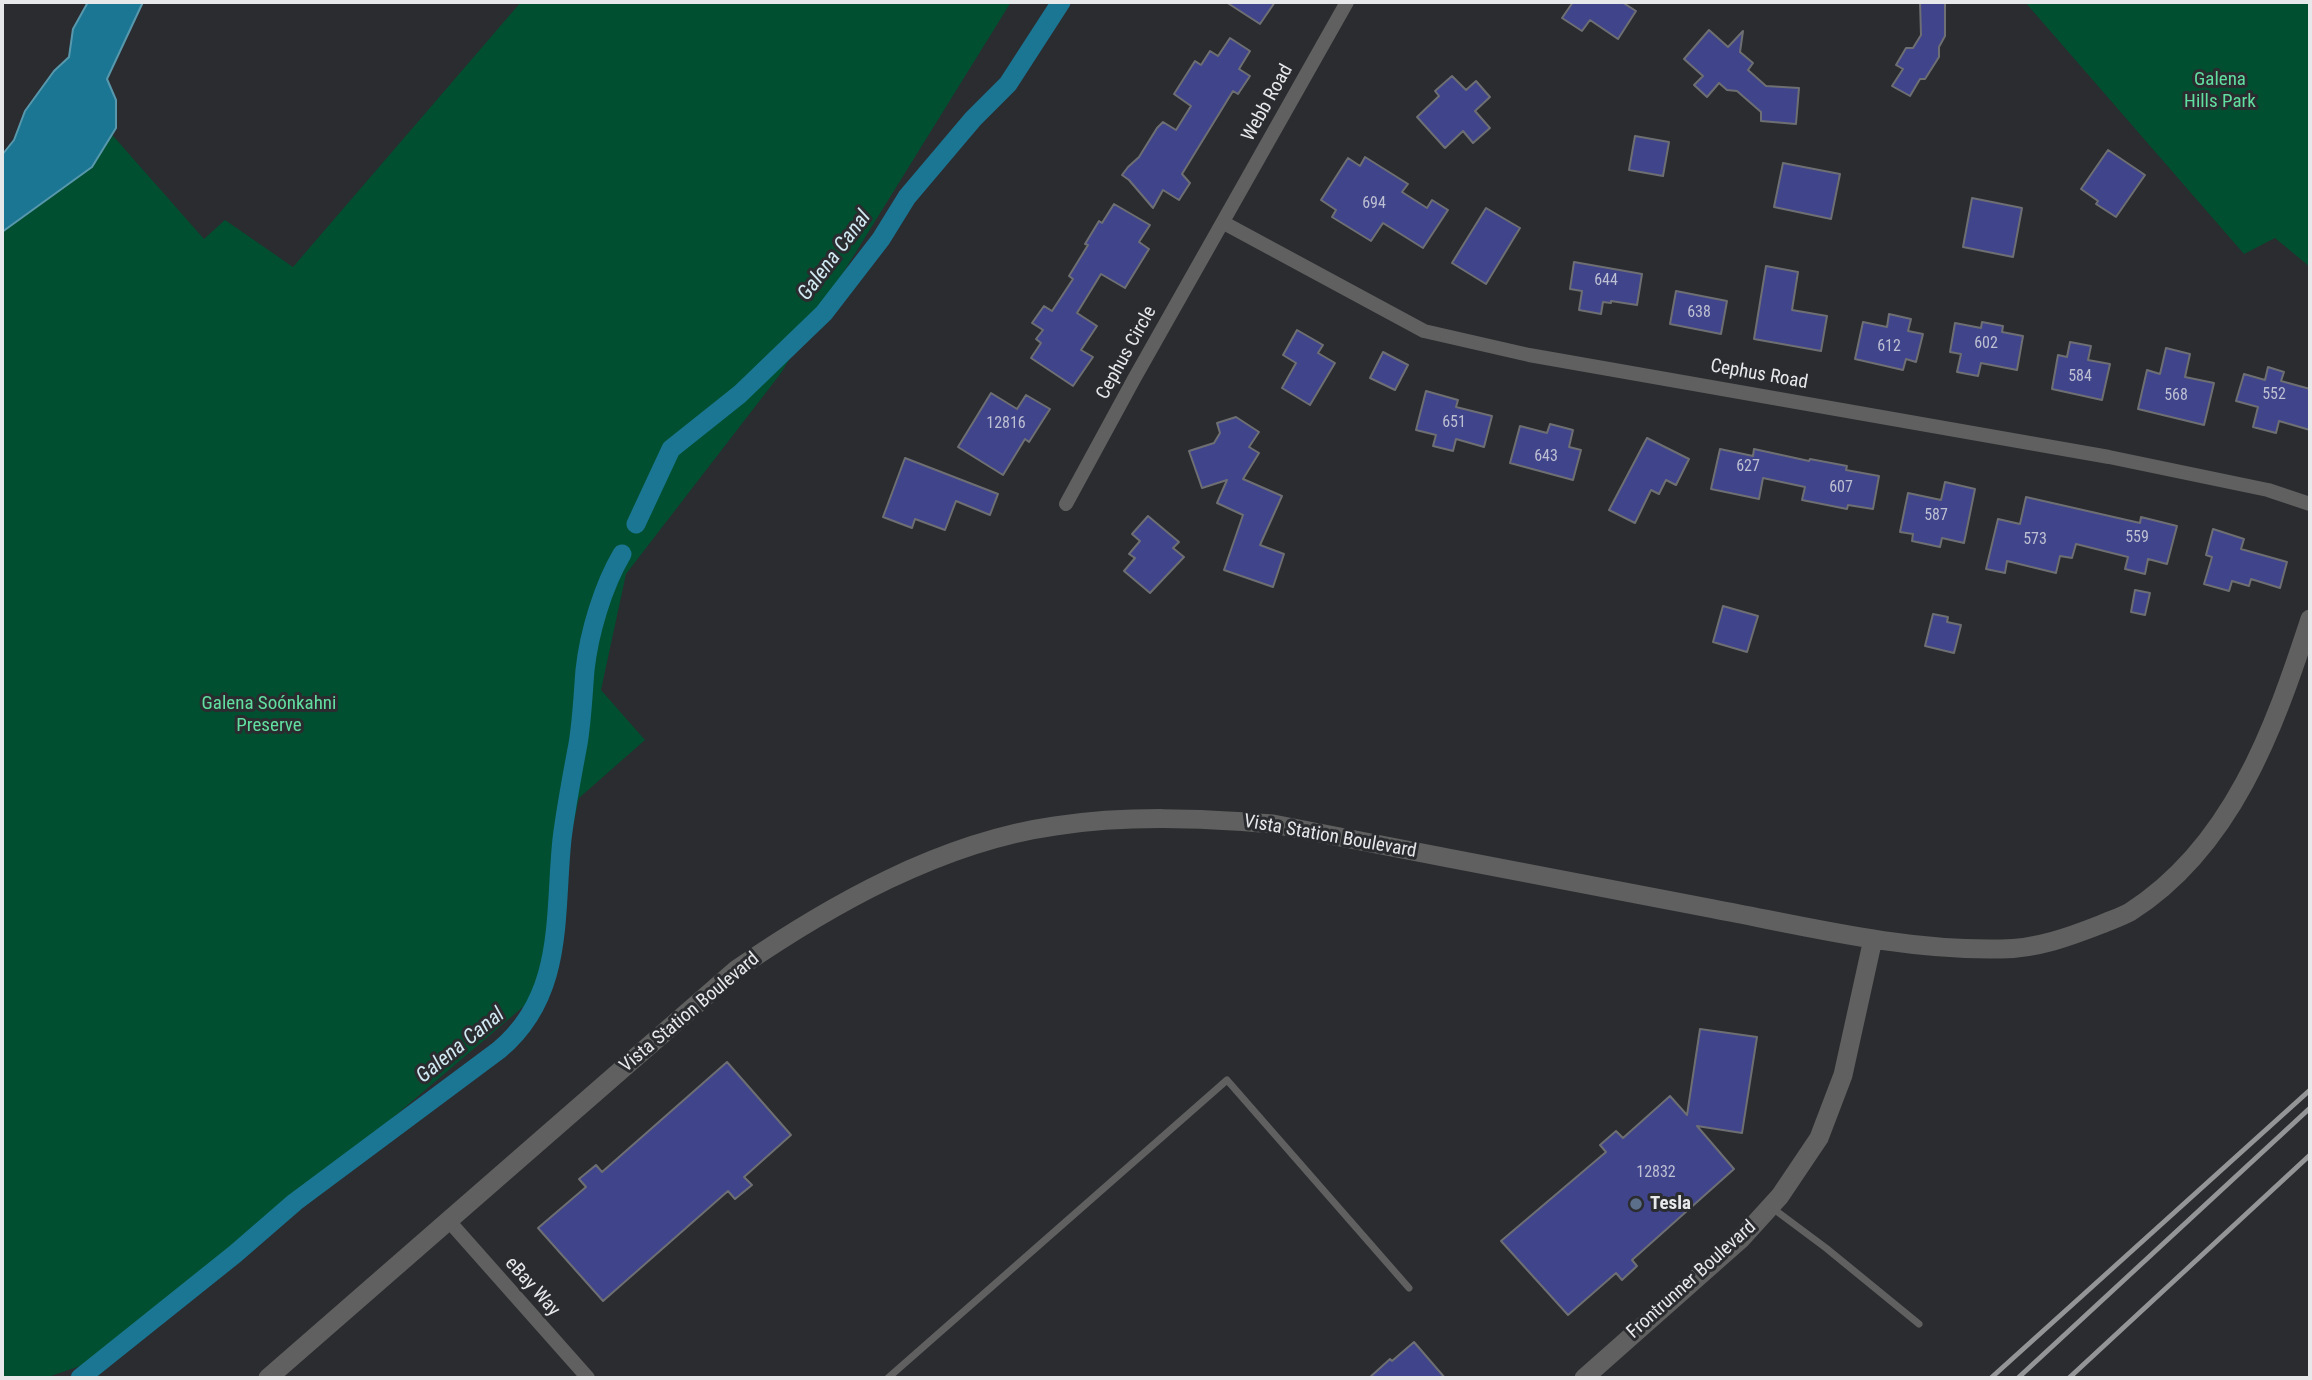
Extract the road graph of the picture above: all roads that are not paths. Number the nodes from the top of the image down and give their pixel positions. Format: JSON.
{"nodes":[{"id":1,"x":1347,"y":2,"type":"edge"},
{"id":2,"x":1224,"y":223,"type":"junction"},
{"id":3,"x":1066,"y":503,"type":"dead end"},
{"id":4,"x":2310,"y":503,"type":"edge"},
{"id":5,"x":2310,"y":619,"type":"edge"},
{"id":6,"x":1874,"y":939,"type":"junction"},
{"id":7,"x":1770,"y":1206,"type":"junction"},
{"id":8,"x":448,"y":1220,"type":"junction"},
{"id":9,"x":1409,"y":1288,"type":"dead end"},
{"id":10,"x":1919,"y":1324,"type":"dead end"},
{"id":11,"x":268,"y":1378,"type":"edge"},
{"id":12,"x":588,"y":1378,"type":"edge"},
{"id":13,"x":888,"y":1378,"type":"edge"},
{"id":14,"x":1584,"y":1378,"type":"edge"}],
"edges":[{"from":1,"to":2,"type":"street","name":"Webb Road"},
{"from":2,"to":3,"type":"street","name":"Cephus Circle"},
{"from":2,"to":4,"type":"street","name":"Cephus Road"},
{"from":5,"to":6,"type":"street","name":"Vista Station Boulevard"},
{"from":6,"to":7,"type":"street","name":"Frontrunner Boulevard"},
{"from":6,"to":8,"type":"street","name":"Vista Station Boulevard"},
{"from":7,"to":10,"type":"lane"},
{"from":7,"to":14,"type":"street","name":"Frontrunner Boulevard"},
{"from":8,"to":11,"type":"street","name":"Vista Station Boulevard"},
{"from":8,"to":12,"type":"street","name":"eBay Way"},
{"from":9,"to":13,"type":"lane"}]}
